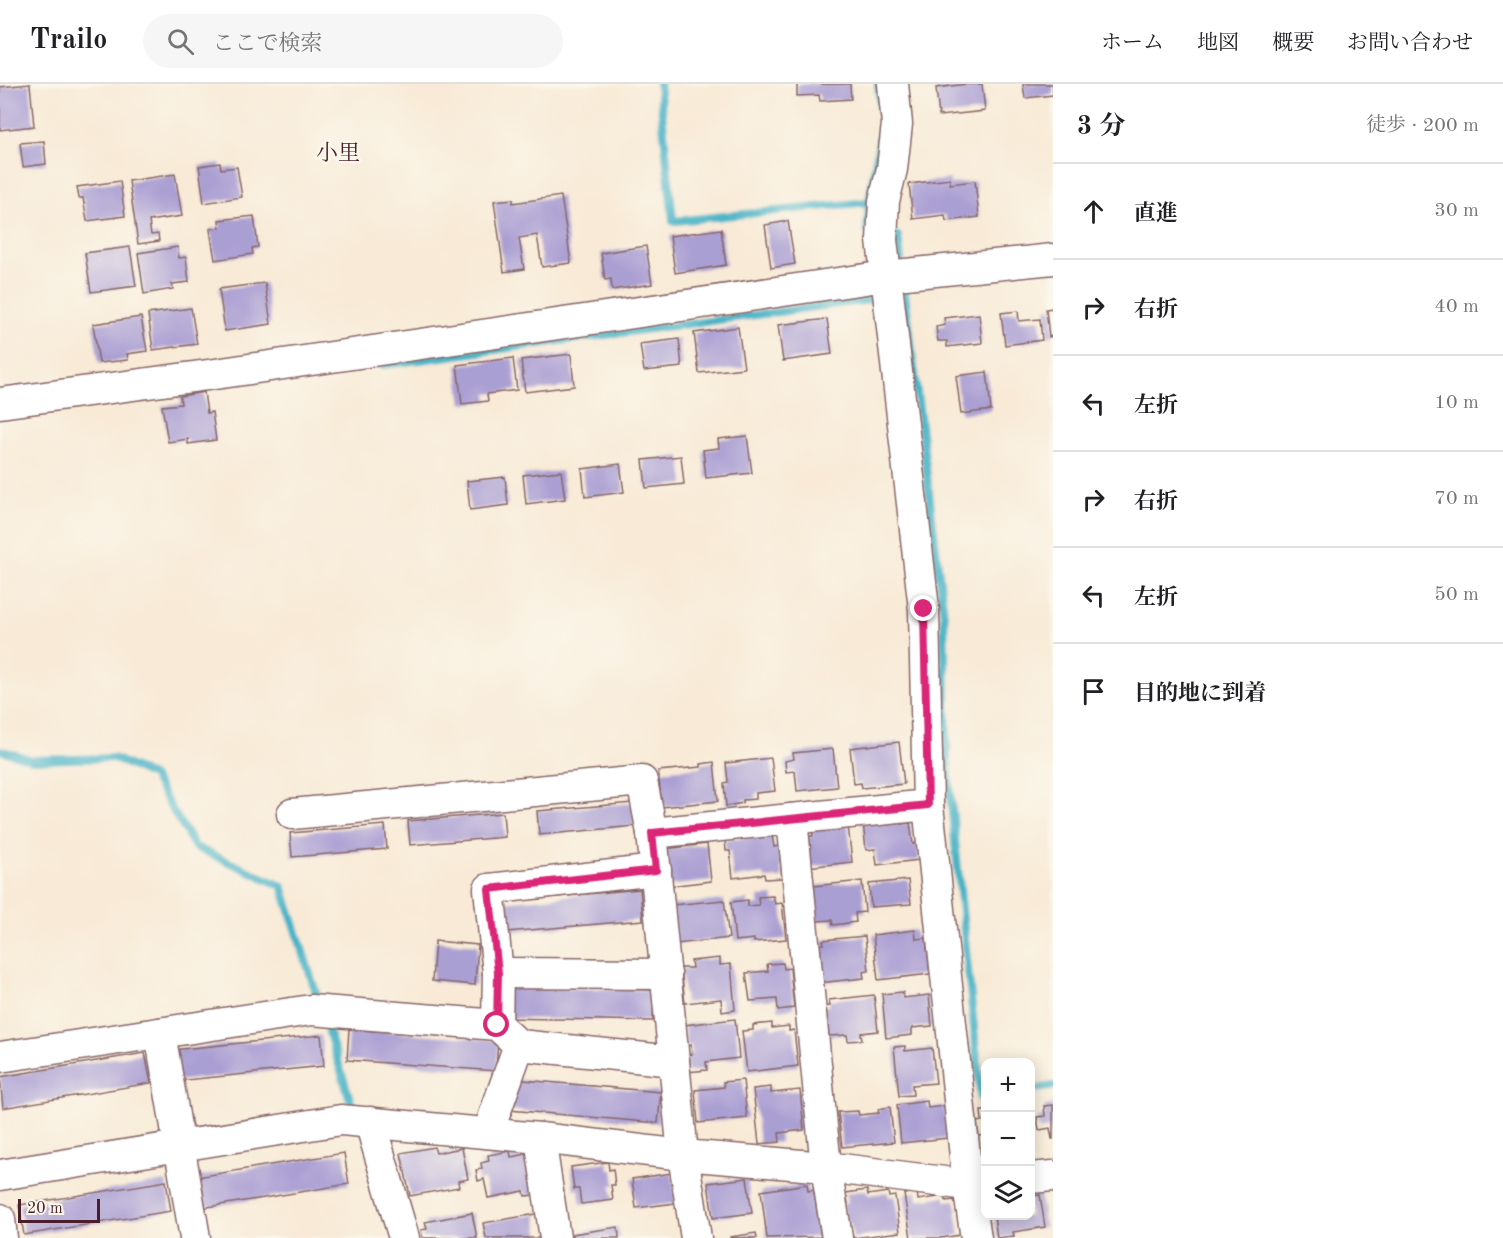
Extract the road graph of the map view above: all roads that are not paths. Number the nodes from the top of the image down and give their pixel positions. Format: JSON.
{"nodes":[{"id":1,"x":893,"y":84,"type":"edge"},
{"id":2,"x":1053,"y":259,"type":"edge"},
{"id":3,"x":898,"y":275,"type":"junction"},
{"id":4,"x":0,"y":403,"type":"edge"},
{"id":5,"x":928,"y":805,"type":"junction"},
{"id":6,"x":292,"y":814,"type":"dead end"},
{"id":7,"x":792,"y":819,"type":"junction"},
{"id":8,"x":652,"y":833,"type":"junction"},
{"id":9,"x":656,"y":870,"type":"junction"},
{"id":10,"x":498,"y":973,"type":"junction"},
{"id":11,"x":666,"y":974,"type":"junction"},
{"id":12,"x":497,"y":1025,"type":"junction"},
{"id":13,"x":160,"y":1032,"type":"junction"},
{"id":14,"x":519,"y":1045,"type":"junction"},
{"id":15,"x":0,"y":1057,"type":"edge"},
{"id":16,"x":674,"y":1061,"type":"junction"},
{"id":17,"x":355,"y":1121,"type":"junction"},
{"id":18,"x":488,"y":1133,"type":"junction"},
{"id":19,"x":540,"y":1138,"type":"junction"},
{"id":20,"x":178,"y":1146,"type":"junction"},
{"id":21,"x":683,"y":1155,"type":"junction"},
{"id":22,"x":826,"y":1167,"type":"junction"},
{"id":23,"x":0,"y":1174,"type":"edge"},
{"id":24,"x":1053,"y":1176,"type":"edge"},
{"id":25,"x":1035,"y":1178,"type":"edge"},
{"id":26,"x":977,"y":1184,"type":"edge"},
{"id":27,"x":0,"y":1219,"type":"edge"},
{"id":28,"x":2,"y":1238,"type":"edge"},
{"id":29,"x":195,"y":1238,"type":"edge"},
{"id":30,"x":404,"y":1238,"type":"edge"},
{"id":31,"x":555,"y":1238,"type":"edge"},
{"id":32,"x":696,"y":1238,"type":"edge"},
{"id":33,"x":837,"y":1238,"type":"edge"},
{"id":34,"x":976,"y":1238,"type":"edge"}],
"edges":[{"from":1,"to":3,"type":"street"},
{"from":2,"to":3,"type":"street"},
{"from":3,"to":4,"type":"street"},
{"from":3,"to":5,"type":"street"},
{"from":5,"to":7,"type":"street"},
{"from":5,"to":26,"type":"street"},
{"from":6,"to":8,"type":"street"},
{"from":7,"to":8,"type":"street"},
{"from":7,"to":22,"type":"street"},
{"from":8,"to":9,"type":"street"},
{"from":9,"to":10,"type":"street"},
{"from":9,"to":11,"type":"street"},
{"from":10,"to":11,"type":"street"},
{"from":10,"to":12,"type":"street"},
{"from":11,"to":16,"type":"street"},
{"from":12,"to":13,"type":"street"},
{"from":12,"to":14,"type":"street"},
{"from":13,"to":15,"type":"street"},
{"from":13,"to":20,"type":"street"},
{"from":14,"to":16,"type":"street"},
{"from":14,"to":18,"type":"street"},
{"from":16,"to":21,"type":"street"},
{"from":17,"to":18,"type":"street"},
{"from":17,"to":20,"type":"street"},
{"from":17,"to":30,"type":"street"},
{"from":18,"to":19,"type":"street"},
{"from":19,"to":21,"type":"street"},
{"from":19,"to":31,"type":"street"},
{"from":20,"to":23,"type":"street"},
{"from":20,"to":29,"type":"street"},
{"from":21,"to":22,"type":"street"},
{"from":21,"to":32,"type":"street"},
{"from":22,"to":26,"type":"street"},
{"from":22,"to":33,"type":"street"},
{"from":24,"to":25,"type":"street"},
{"from":26,"to":34,"type":"street"},
{"from":27,"to":28,"type":"street"}]}
